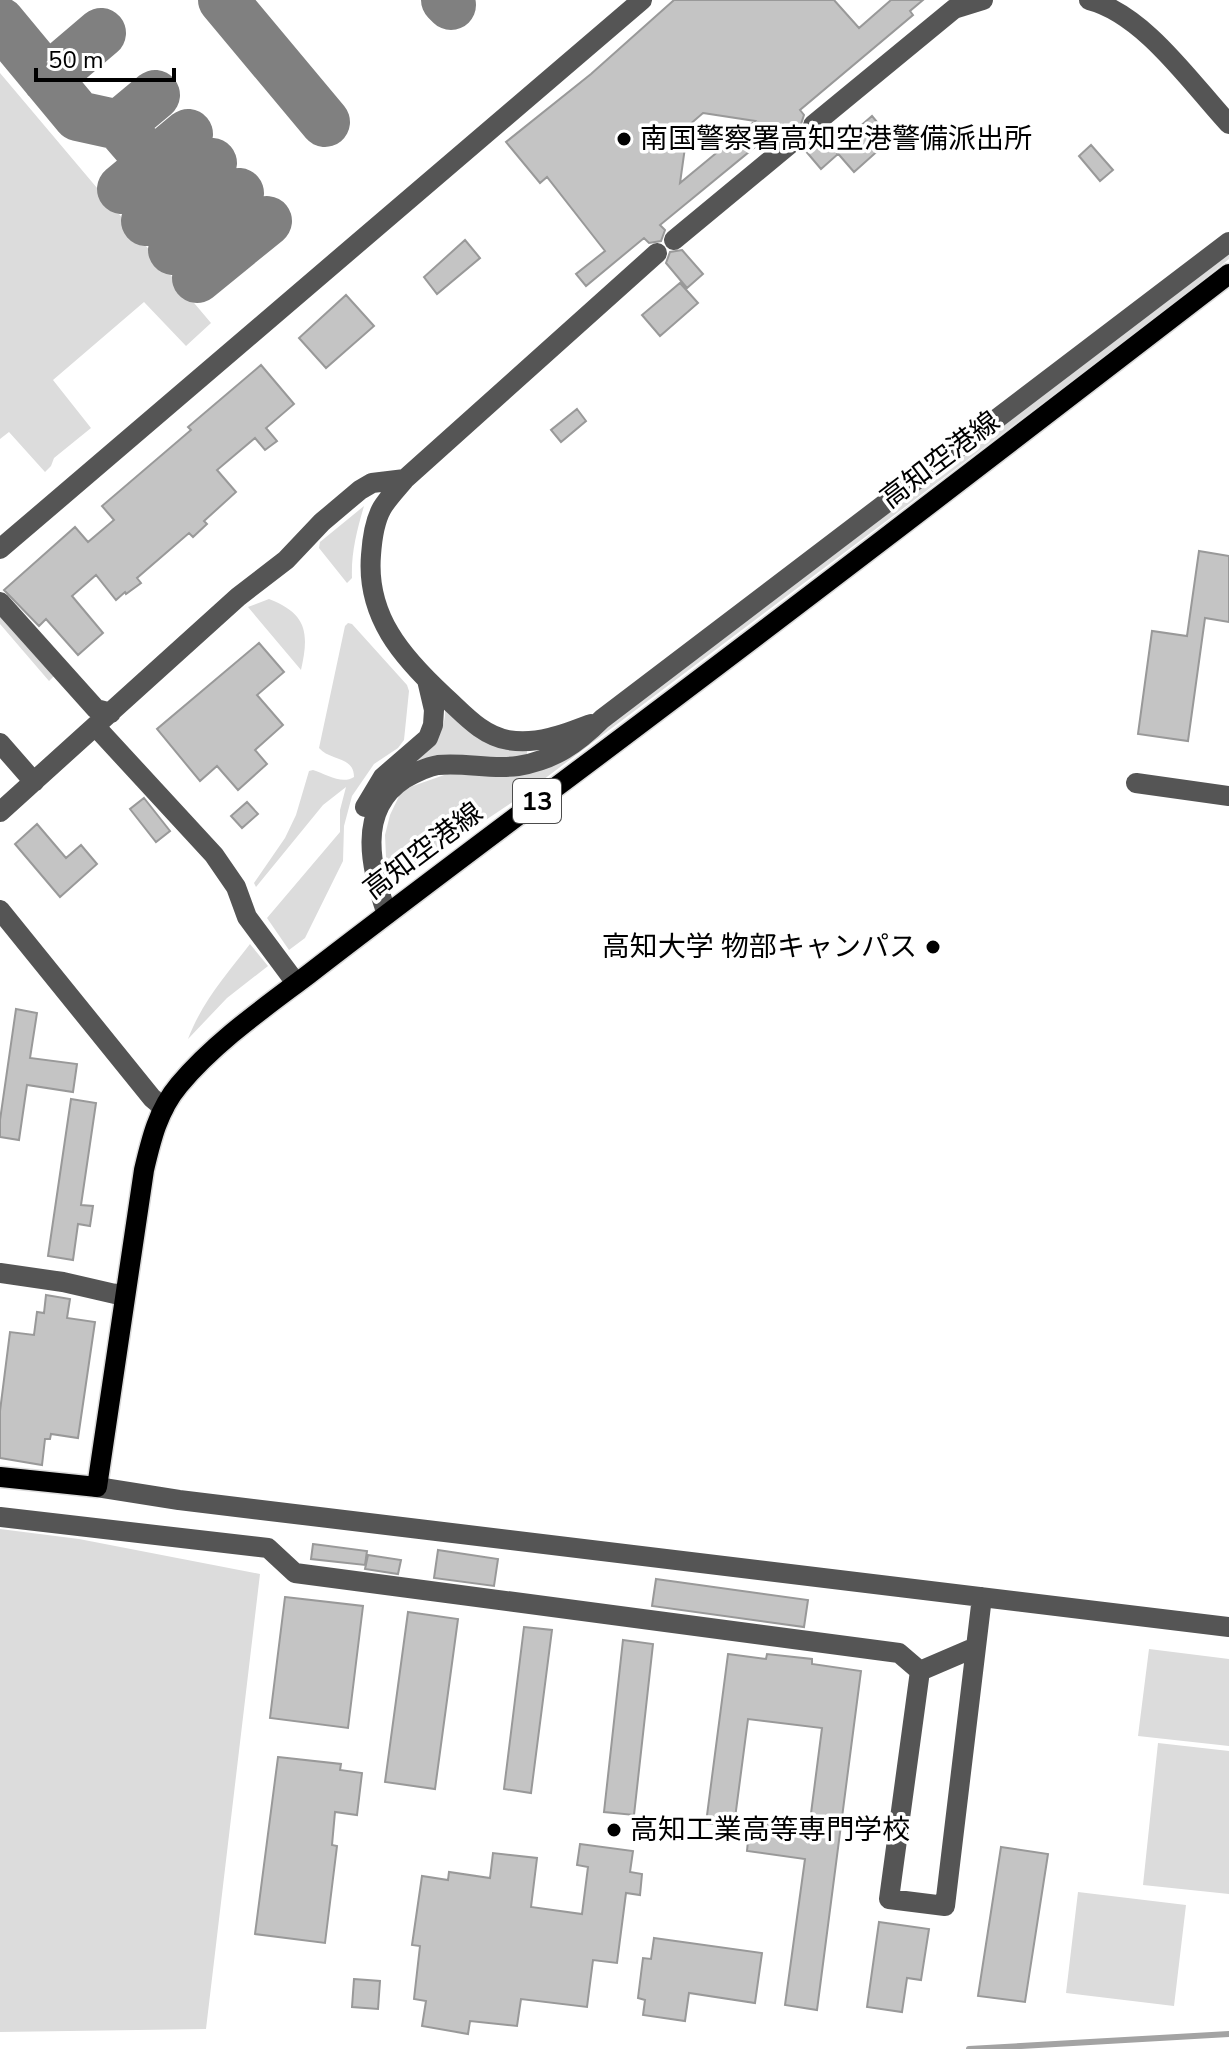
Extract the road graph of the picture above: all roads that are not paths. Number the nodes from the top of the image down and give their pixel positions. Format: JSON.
{"nodes":[{"id":1,"x":642,"y":0,"type":"edge"},
{"id":2,"x":983,"y":0,"type":"edge"},
{"id":3,"x":1089,"y":0,"type":"edge"},
{"id":4,"x":1127,"y":0,"type":"edge"},
{"id":5,"x":959,"y":5,"type":"edge"},
{"id":6,"x":1149,"y":35,"type":"junction"},
{"id":7,"x":1229,"y":124,"type":"edge"},
{"id":8,"x":813,"y":125,"type":"dead end"},
{"id":9,"x":796,"y":139,"type":"dead end"},
{"id":10,"x":674,"y":240,"type":"dead end"},
{"id":11,"x":1229,"y":242,"type":"edge"},
{"id":12,"x":657,"y":253,"type":"dead end"},
{"id":13,"x":1229,"y":274,"type":"edge"},
{"id":14,"x":405,"y":479,"type":"junction"},
{"id":15,"x":0,"y":549,"type":"edge"},
{"id":16,"x":0,"y":602,"type":"edge"},
{"id":17,"x":427,"y":680,"type":"junction"},
{"id":18,"x":602,"y":719,"type":"junction"},
{"id":19,"x":104,"y":720,"type":"junction"},
{"id":20,"x":0,"y":743,"type":"edge"},
{"id":21,"x":34,"y":782,"type":"junction"},
{"id":22,"x":1136,"y":783,"type":"dead end"},
{"id":23,"x":1229,"y":796,"type":"edge"},
{"id":24,"x":0,"y":812,"type":"edge"},
{"id":25,"x":0,"y":910,"type":"edge"},
{"id":26,"x":387,"y":914,"type":"junction"},
{"id":27,"x":296,"y":983,"type":"junction"},
{"id":28,"x":164,"y":1108,"type":"junction"},
{"id":29,"x":0,"y":1273,"type":"edge"},
{"id":30,"x":125,"y":1293,"type":"junction"},
{"id":31,"x":0,"y":1477,"type":"edge"},
{"id":32,"x":97,"y":1487,"type":"junction"},
{"id":33,"x":0,"y":1517,"type":"edge"},
{"id":34,"x":982,"y":1597,"type":"junction"},
{"id":35,"x":1229,"y":1627,"type":"edge"},
{"id":36,"x":976,"y":1647,"type":"junction"},
{"id":37,"x":920,"y":1671,"type":"junction"}],
"edges":[{"from":1,"to":15,"type":"street"},
{"from":2,"to":5,"type":"street"},
{"from":3,"to":6,"type":"street"},
{"from":4,"to":6,"type":"street"},
{"from":5,"to":8,"type":"street"},
{"from":6,"to":7,"type":"street"},
{"from":9,"to":10,"type":"street"},
{"from":11,"to":18,"type":"street"},
{"from":12,"to":14,"type":"street"},
{"from":13,"to":26,"type":"main road","name":"高知空港線","number":"13"},
{"from":14,"to":17,"type":"street"},
{"from":14,"to":19,"type":"street"},
{"from":16,"to":19,"type":"street"},
{"from":17,"to":18,"type":"street"},
{"from":17,"to":26,"type":"street"},
{"from":18,"to":26,"type":"street"},
{"from":19,"to":21,"type":"street"},
{"from":19,"to":27,"type":"street"},
{"from":20,"to":21,"type":"street"},
{"from":21,"to":24,"type":"street"},
{"from":22,"to":23,"type":"street"},
{"from":25,"to":28,"type":"street"},
{"from":26,"to":27,"type":"main road","name":"高知空港線","number":"13"},
{"from":27,"to":28,"type":"main road","name":"高知空港線","number":"13"},
{"from":28,"to":30,"type":"main road","name":"高知空港線","number":"13"},
{"from":29,"to":30,"type":"street"},
{"from":30,"to":32,"type":"main road","name":"高知空港線","number":"13"},
{"from":31,"to":32,"type":"main road"},
{"from":32,"to":34,"type":"street"},
{"from":33,"to":37,"type":"street"},
{"from":34,"to":35,"type":"street"},
{"from":34,"to":36,"type":"street"},
{"from":36,"to":37,"type":"street"},
{"from":36,"to":37,"type":"street"}]}
